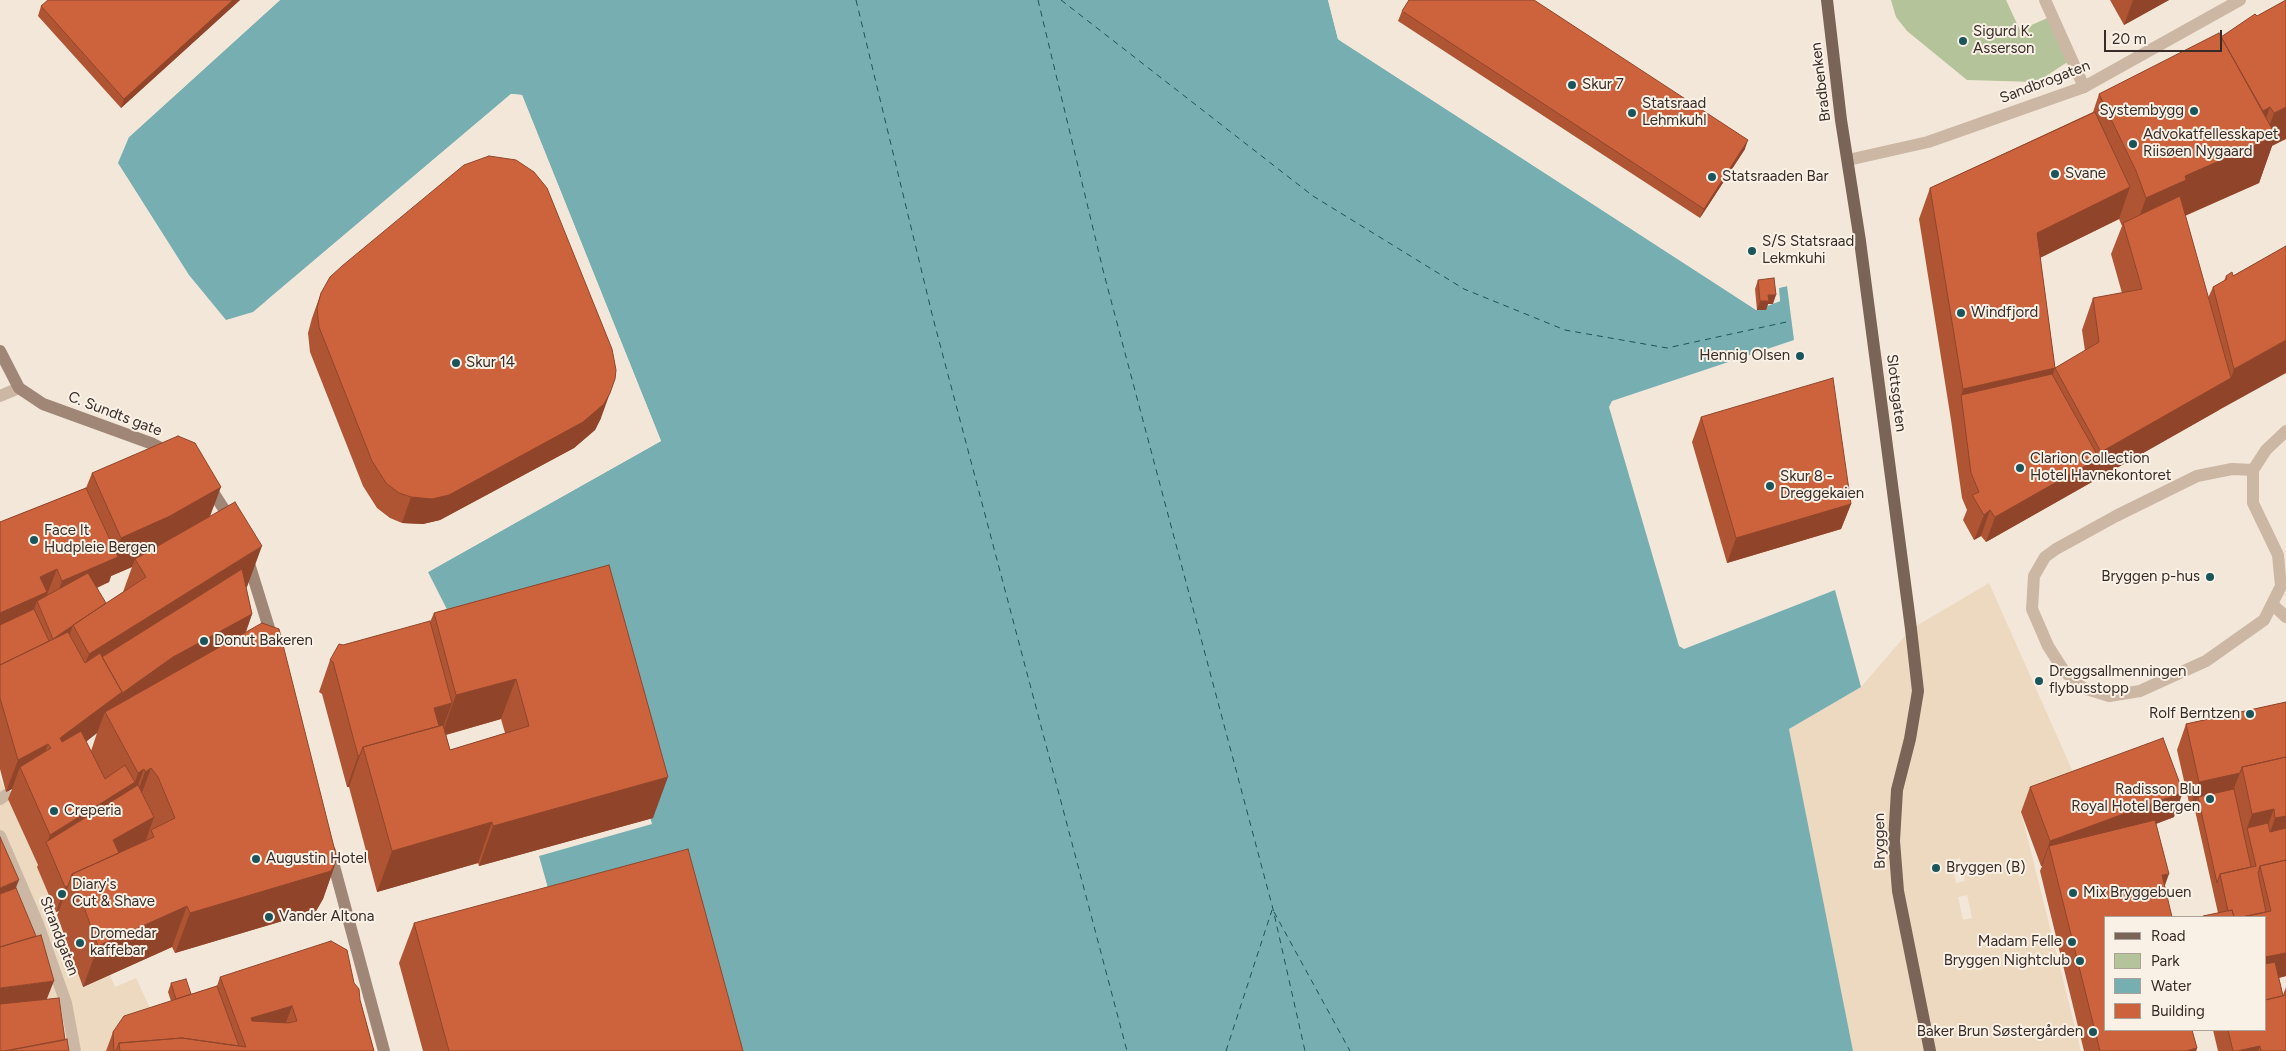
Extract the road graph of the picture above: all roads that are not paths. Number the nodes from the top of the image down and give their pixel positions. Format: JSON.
{"nodes":[{"id":1,"x":1827,"y":0,"type":"edge"},
{"id":2,"x":2045,"y":0,"type":"edge"},
{"id":3,"x":2240,"y":0,"type":"edge"},
{"id":4,"x":2084,"y":87,"type":"junction"},
{"id":5,"x":1848,"y":160,"type":"junction"},
{"id":6,"x":0,"y":351,"type":"edge"},
{"id":7,"x":19,"y":388,"type":"junction"},
{"id":8,"x":0,"y":396,"type":"edge"},
{"id":9,"x":2286,"y":431,"type":"edge"},
{"id":10,"x":182,"y":459,"type":"edge"},
{"id":11,"x":2253,"y":470,"type":"junction"},
{"id":12,"x":201,"y":477,"type":"edge"},
{"id":13,"x":238,"y":530,"type":"edge"},
{"id":14,"x":244,"y":549,"type":"edge"},
{"id":15,"x":2273,"y":605,"type":"junction"},
{"id":16,"x":2286,"y":617,"type":"edge"},
{"id":17,"x":1911,"y":629,"type":"joint"},
{"id":18,"x":276,"y":651,"type":"edge"},
{"id":19,"x":326,"y":835,"type":"edge"},
{"id":20,"x":0,"y":836,"type":"edge"},
{"id":21,"x":75,"y":1051,"type":"edge"},
{"id":22,"x":384,"y":1051,"type":"edge"},
{"id":23,"x":1930,"y":1051,"type":"edge"}],
"edges":[{"from":1,"to":5,"type":"main road","name":"Bradbenken"},
{"from":2,"to":4,"type":"street"},
{"from":3,"to":4,"type":"street","name":"Sandbrogaten"},
{"from":4,"to":5,"type":"street","name":"Sandbrogaten"},
{"from":5,"to":17,"type":"main road","name":"Slottsgaten"},
{"from":6,"to":7,"type":"main road","name":"C. Sundts gate"},
{"from":7,"to":8,"type":"street"},
{"from":7,"to":10,"type":"main road","name":"C. Sundts gate"},
{"from":9,"to":11,"type":"street"},
{"from":11,"to":15,"type":"street"},
{"from":11,"to":15,"type":"street"},
{"from":12,"to":13,"type":"main road"},
{"from":14,"to":18,"type":"main road"},
{"from":15,"to":16,"type":"street"},
{"from":17,"to":23,"type":"main road","name":"Bryggen"},
{"from":19,"to":22,"type":"main road"},
{"from":20,"to":21,"type":"street","name":"Strandgaten"}]}
